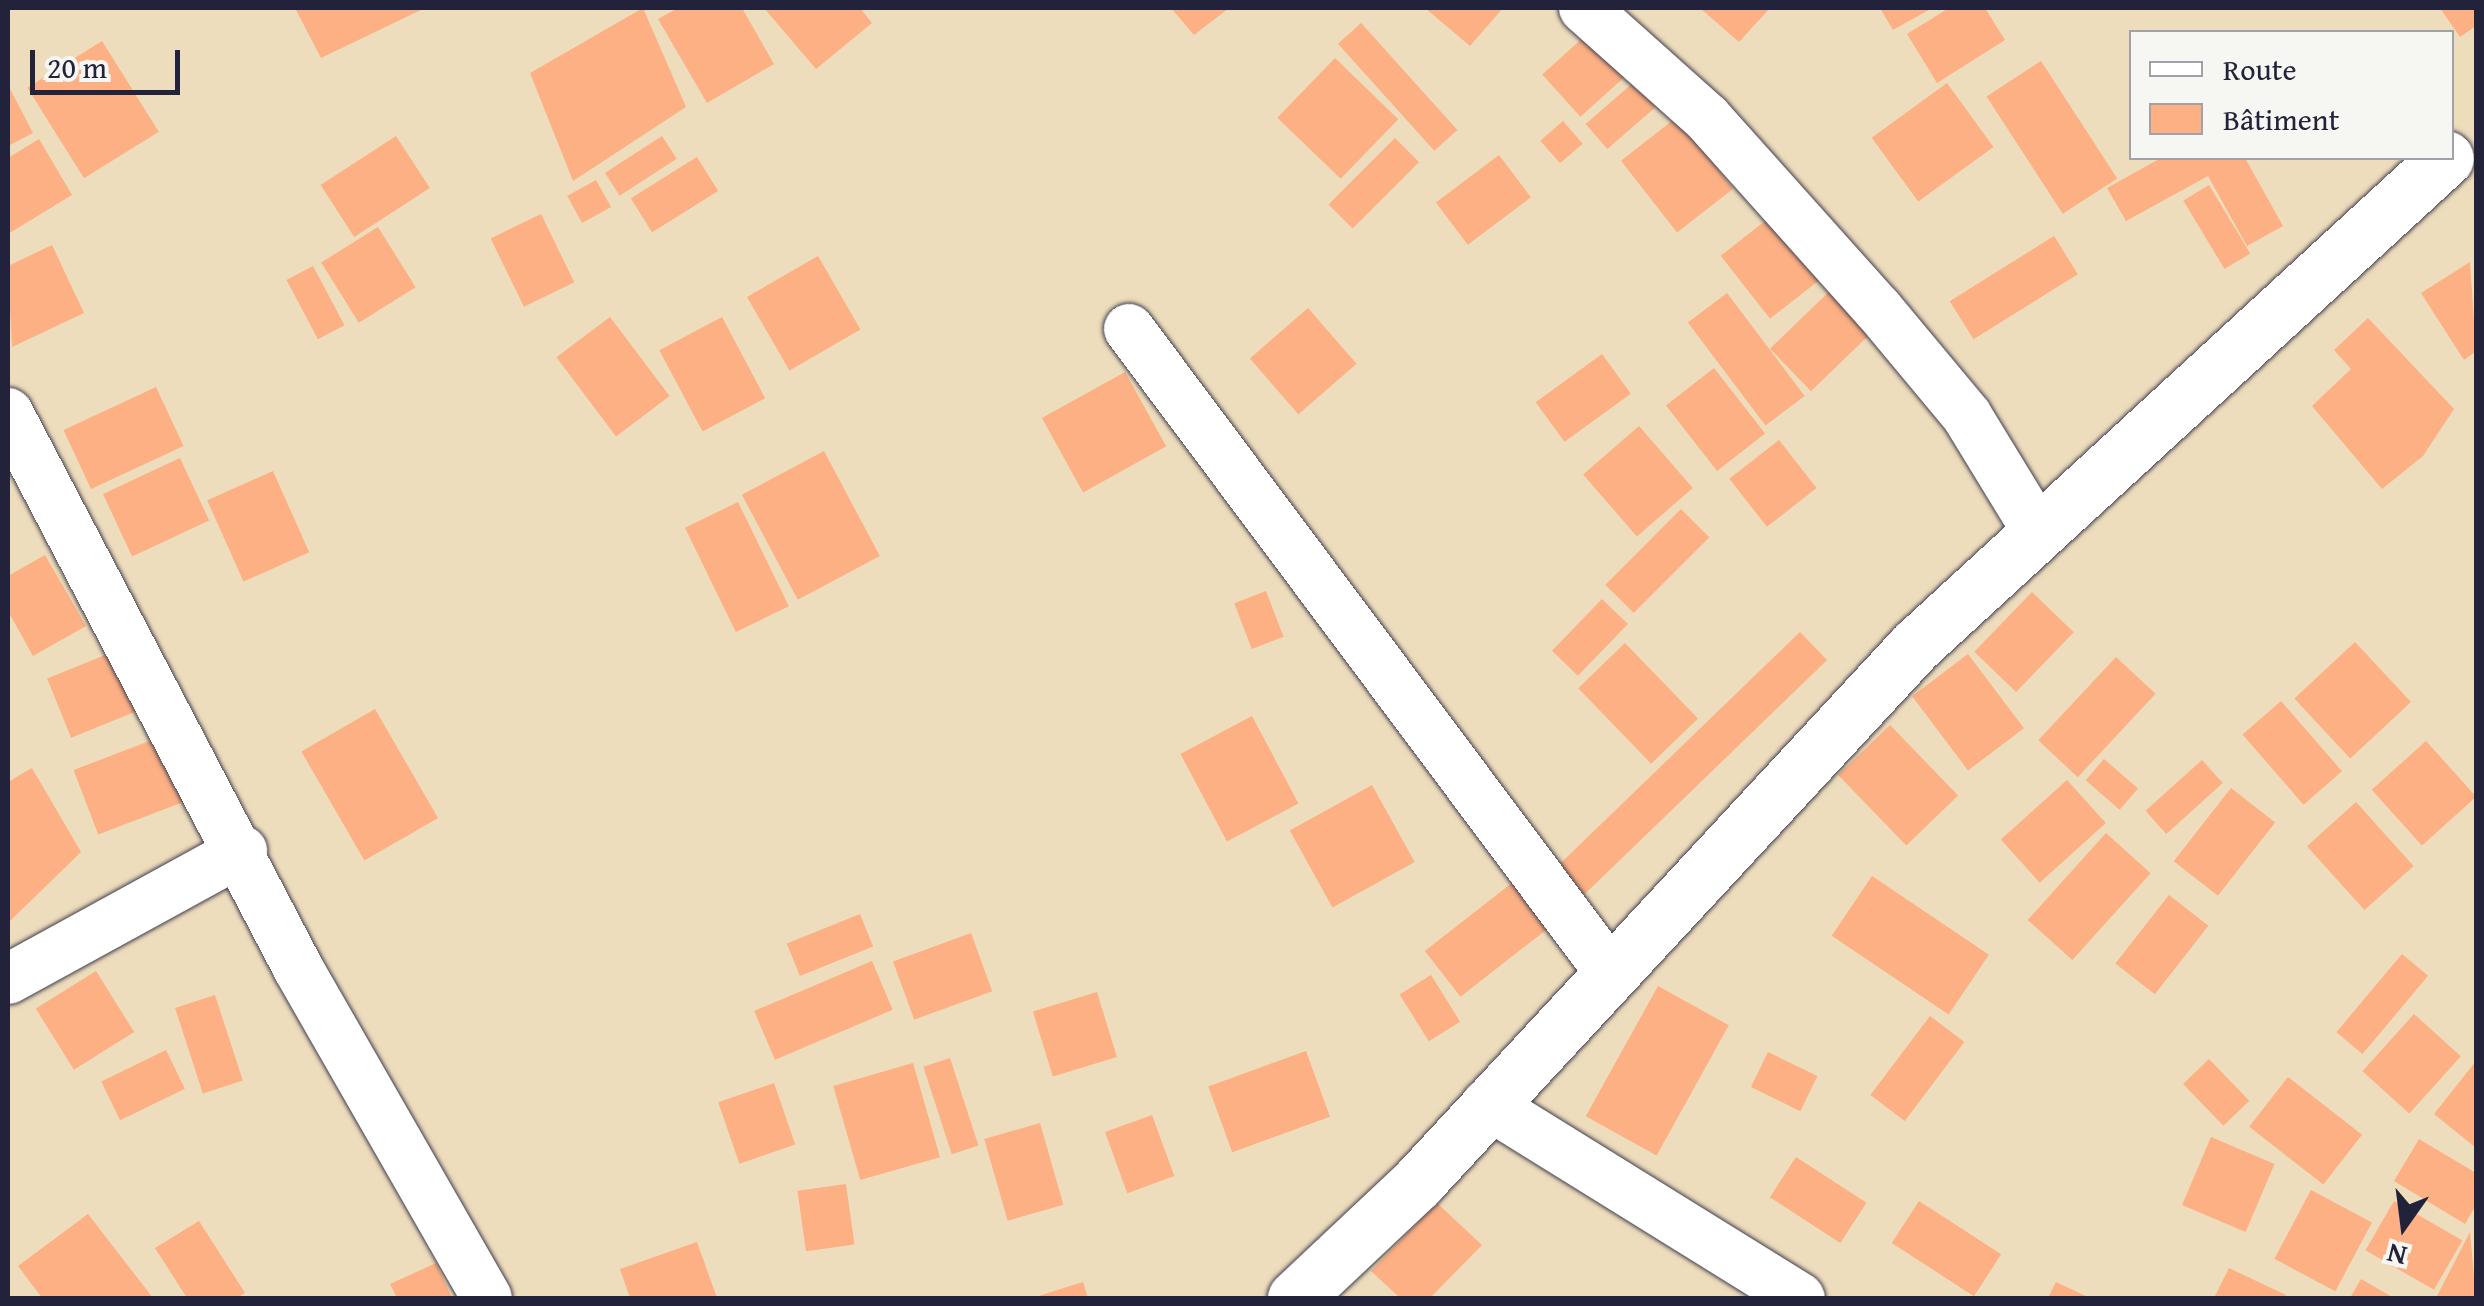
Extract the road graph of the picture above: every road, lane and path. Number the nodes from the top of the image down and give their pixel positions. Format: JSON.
{"nodes":[{"id":1,"x":1584,"y":8,"type":"edge"},
{"id":2,"x":2476,"y":129,"type":"edge"},
{"id":3,"x":2454,"y":150,"type":"edge"},
{"id":4,"x":2443,"y":160,"type":"edge"},
{"id":5,"x":1129,"y":329,"type":"dead end"},
{"id":6,"x":8,"y":414,"type":"edge"},
{"id":7,"x":2036,"y":528,"type":"junction"},
{"id":8,"x":242,"y":850,"type":"junction"},
{"id":9,"x":1609,"y":971,"type":"junction"},
{"id":10,"x":8,"y":978,"type":"edge"},
{"id":11,"x":1487,"y":1104,"type":"junction"},
{"id":12,"x":488,"y":1298,"type":"edge"},
{"id":13,"x":1295,"y":1298,"type":"edge"},
{"id":14,"x":1800,"y":1298,"type":"edge"}],
"edges":[{"from":1,"to":7,"type":"street"},
{"from":2,"to":3,"type":"street"},
{"from":4,"to":7,"type":"street"},
{"from":5,"to":9,"type":"street"},
{"from":6,"to":8,"type":"street"},
{"from":7,"to":9,"type":"street"},
{"from":8,"to":10,"type":"street"},
{"from":8,"to":12,"type":"street"},
{"from":9,"to":11,"type":"street"},
{"from":11,"to":13,"type":"street"},
{"from":11,"to":14,"type":"street"}]}
